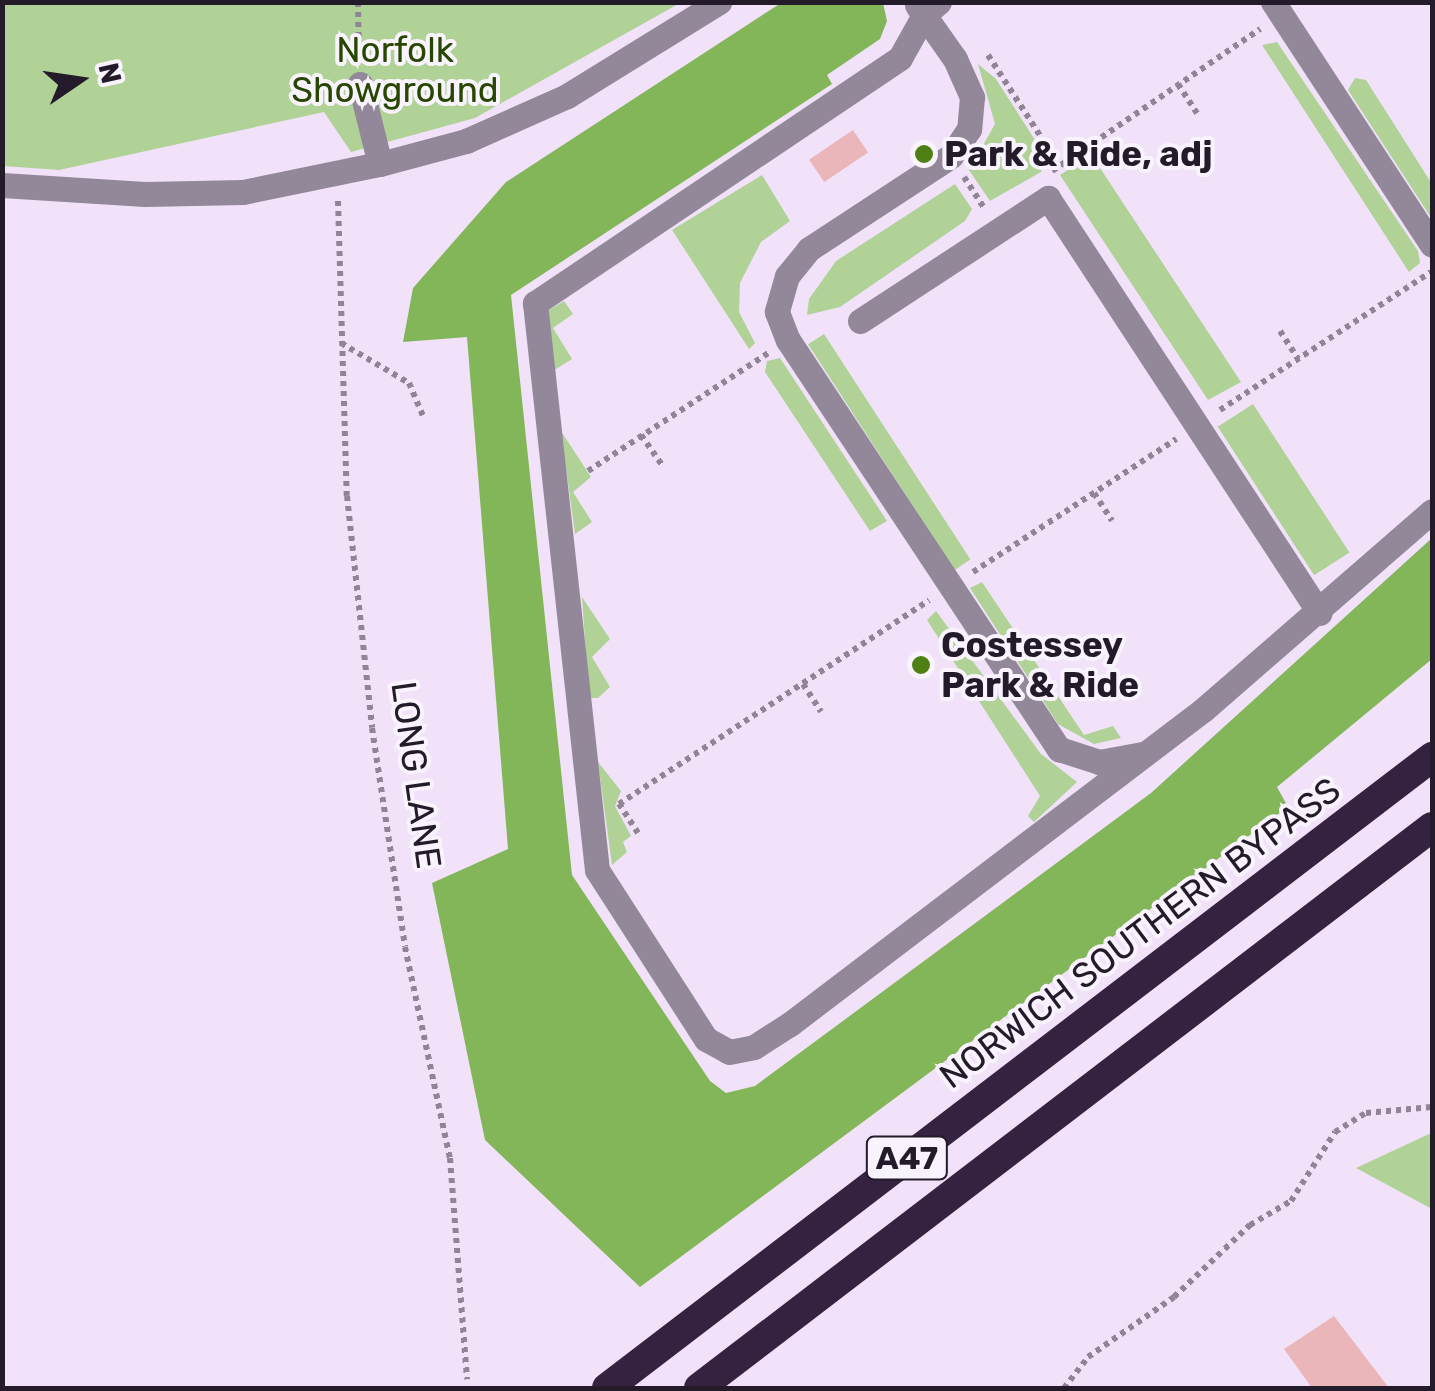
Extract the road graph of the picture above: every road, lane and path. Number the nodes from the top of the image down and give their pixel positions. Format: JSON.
{"nodes":[{"id":1,"x":358,"y":2,"type":"edge"},
{"id":2,"x":719,"y":2,"type":"edge"},
{"id":3,"x":1273,"y":2,"type":"edge"},
{"id":4,"x":926,"y":7,"type":"edge"},
{"id":5,"x":955,"y":58,"type":"junction"},
{"id":6,"x":360,"y":84,"type":"joint"},
{"id":7,"x":1178,"y":84,"type":"dead end"},
{"id":8,"x":1197,"y":112,"type":"dead end"},
{"id":9,"x":1058,"y":163,"type":"dead end"},
{"id":10,"x":380,"y":164,"type":"junction"},
{"id":11,"x":337,"y":175,"type":"junction"},
{"id":12,"x":2,"y":185,"type":"edge"},
{"id":13,"x":1432,"y":245,"type":"edge"},
{"id":14,"x":1432,"y":271,"type":"edge"},
{"id":15,"x":860,"y":321,"type":"dead end"},
{"id":16,"x":1280,"y":331,"type":"dead end"},
{"id":17,"x":340,"y":342,"type":"junction"},
{"id":18,"x":1298,"y":359,"type":"junction"},
{"id":19,"x":423,"y":416,"type":"dead end"},
{"id":20,"x":1197,"y":426,"type":"junction"},
{"id":21,"x":641,"y":435,"type":"dead end"},
{"id":22,"x":662,"y":465,"type":"dead end"},
{"id":23,"x":1094,"y":493,"type":"junction"},
{"id":24,"x":1432,"y":511,"type":"edge"},
{"id":25,"x":1112,"y":522,"type":"dead end"},
{"id":26,"x":948,"y":588,"type":"junction"},
{"id":27,"x":1320,"y":614,"type":"junction"},
{"id":28,"x":802,"y":684,"type":"junction"},
{"id":29,"x":821,"y":712,"type":"dead end"},
{"id":30,"x":1432,"y":735,"type":"edge"},
{"id":31,"x":1147,"y":753,"type":"junction"},
{"id":32,"x":1432,"y":757,"type":"edge"},
{"id":33,"x":1432,"y":827,"type":"edge"},
{"id":34,"x":638,"y":833,"type":"dead end"},
{"id":35,"x":1432,"y":843,"type":"edge"},
{"id":36,"x":1207,"y":927,"type":"junction"},
{"id":37,"x":1296,"y":931,"type":"junction"},
{"id":38,"x":1432,"y":1107,"type":"edge"},
{"id":39,"x":467,"y":1379,"type":"dead end"},
{"id":40,"x":608,"y":1388,"type":"edge"},
{"id":41,"x":699,"y":1388,"type":"edge"},
{"id":42,"x":1064,"y":1388,"type":"edge"}],
"edges":[{"from":1,"to":6,"type":"path"},
{"from":2,"to":10,"type":"street"},
{"from":3,"to":13,"type":"street"},
{"from":4,"to":5,"type":"street"},
{"from":4,"to":31,"type":"street"},
{"from":5,"to":9,"type":"path"},
{"from":5,"to":26,"type":"street"},
{"from":6,"to":10,"type":"street"},
{"from":7,"to":8,"type":"path"},
{"from":10,"to":11,"type":"street"},
{"from":11,"to":12,"type":"street"},
{"from":11,"to":17,"type":"path","name":"LONG LANE"},
{"from":14,"to":18,"type":"path"},
{"from":15,"to":20,"type":"street"},
{"from":16,"to":18,"type":"path"},
{"from":17,"to":19,"type":"path"},
{"from":17,"to":39,"type":"path","name":"LONG LANE"},
{"from":18,"to":20,"type":"path"},
{"from":20,"to":23,"type":"path"},
{"from":20,"to":27,"type":"street"},
{"from":21,"to":22,"type":"path"},
{"from":23,"to":25,"type":"path"},
{"from":23,"to":26,"type":"path"},
{"from":24,"to":27,"type":"street"},
{"from":26,"to":28,"type":"path"},
{"from":26,"to":31,"type":"street"},
{"from":27,"to":31,"type":"street"},
{"from":28,"to":29,"type":"path"},
{"from":28,"to":34,"type":"path"},
{"from":30,"to":36,"type":"highway","number":"A47"},
{"from":32,"to":36,"type":"highway","name":"NORWICH SOUTHERN BYPASS","number":"A47"},
{"from":33,"to":37,"type":"highway","number":"A47"},
{"from":35,"to":37,"type":"highway","number":"A47"},
{"from":36,"to":40,"type":"highway","name":"NORWICH SOUTHERN BYPASS","number":"A47"},
{"from":37,"to":41,"type":"highway","number":"A47"},
{"from":38,"to":42,"type":"path"}]}
